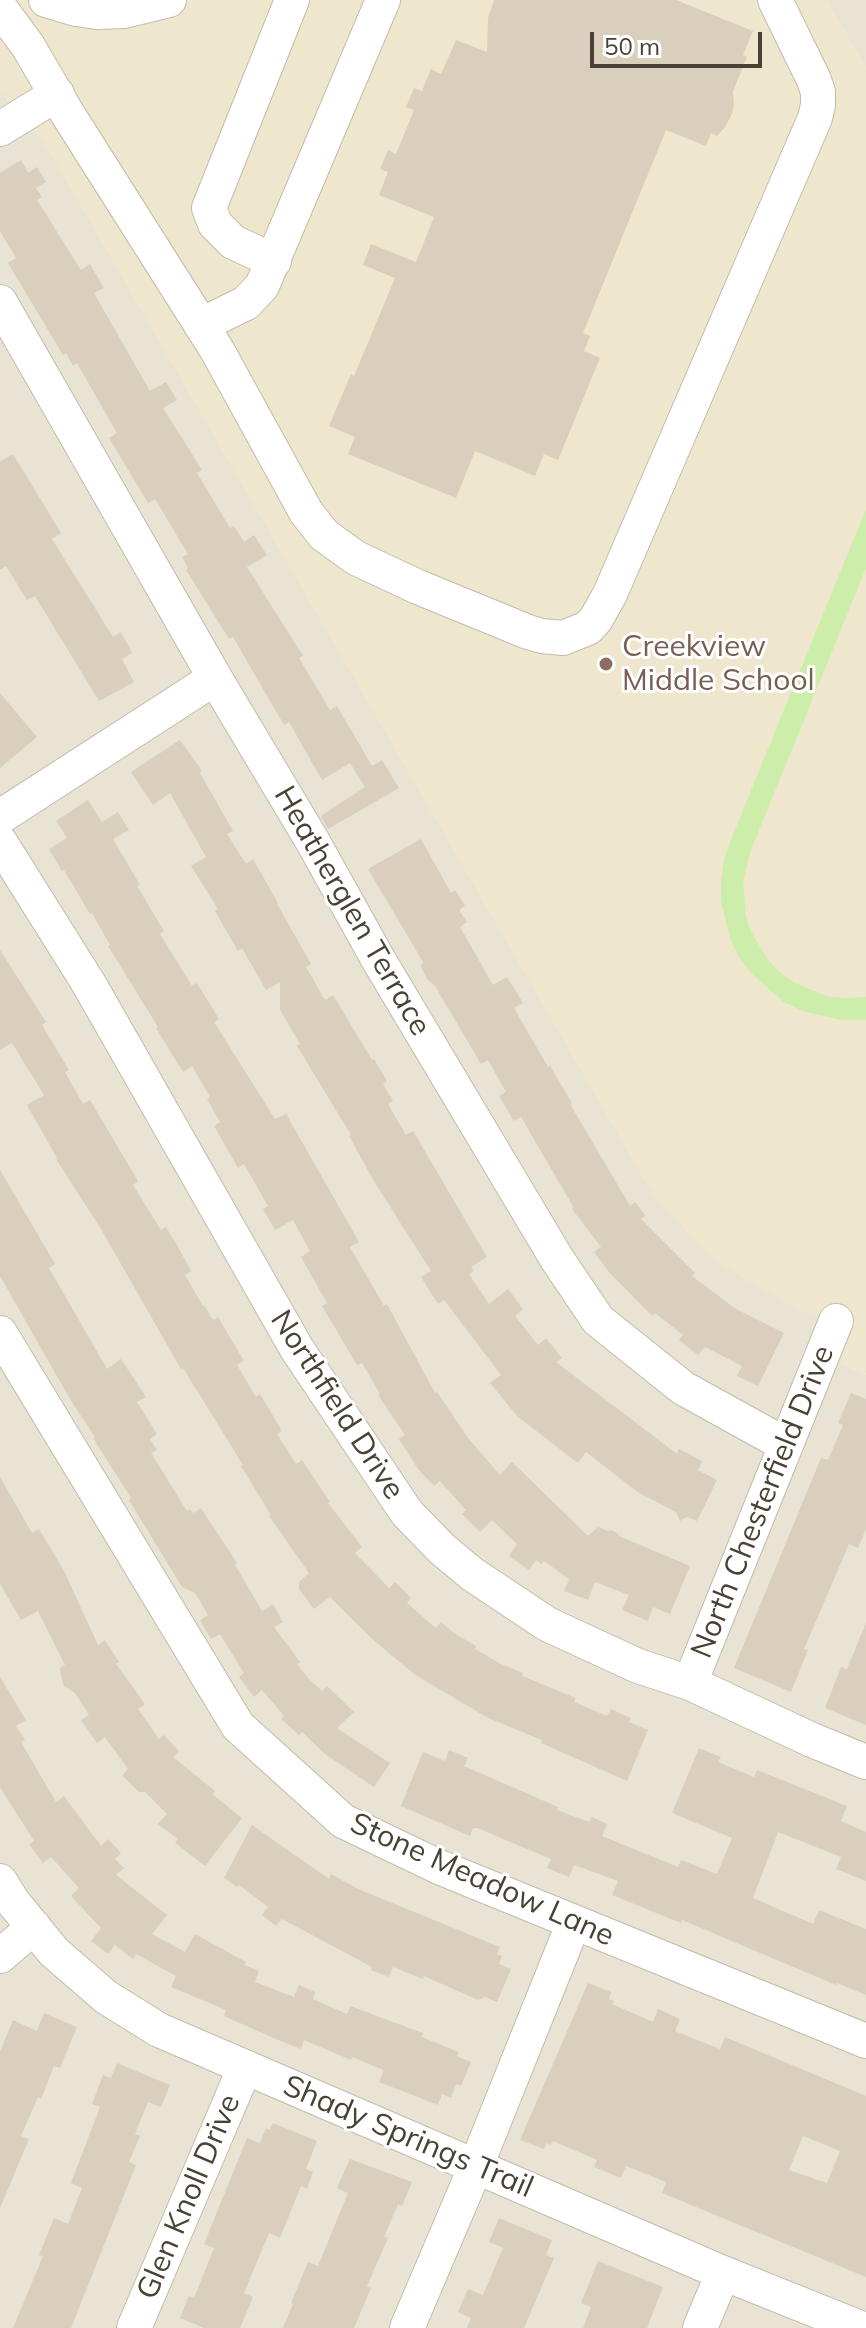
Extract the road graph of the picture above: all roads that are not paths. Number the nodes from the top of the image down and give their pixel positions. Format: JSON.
{"nodes":[{"id":1,"x":46,"y":0,"type":"edge"},
{"id":2,"x":169,"y":0,"type":"edge"},
{"id":3,"x":292,"y":0,"type":"edge"},
{"id":4,"x":383,"y":0,"type":"edge"},
{"id":5,"x":775,"y":0,"type":"edge"},
{"id":6,"x":0,"y":8,"type":"edge"},
{"id":7,"x":57,"y":94,"type":"junction"},
{"id":8,"x":0,"y":129,"type":"edge"},
{"id":9,"x":274,"y":261,"type":"junction"},
{"id":10,"x":0,"y":302,"type":"edge"},
{"id":11,"x":201,"y":325,"type":"junction"},
{"id":12,"x":215,"y":678,"type":"junction"},
{"id":13,"x":0,"y":817,"type":"edge"},
{"id":14,"x":0,"y":842,"type":"edge"},
{"id":15,"x":836,"y":1321,"type":"dead end"},
{"id":16,"x":0,"y":1333,"type":"edge"},
{"id":17,"x":786,"y":1445,"type":"junction"},
{"id":18,"x":690,"y":1683,"type":"junction"},
{"id":19,"x":866,"y":1762,"type":"edge"},
{"id":20,"x":0,"y":1881,"type":"edge"},
{"id":21,"x":574,"y":1922,"type":"junction"},
{"id":22,"x":34,"y":1927,"type":"junction"},
{"id":23,"x":0,"y":1956,"type":"edge"},
{"id":24,"x":866,"y":2041,"type":"edge"},
{"id":25,"x":245,"y":2067,"type":"junction"},
{"id":26,"x":476,"y":2166,"type":"junction"},
{"id":27,"x":723,"y":2273,"type":"junction"},
{"id":28,"x":134,"y":2328,"type":"edge"},
{"id":29,"x":407,"y":2328,"type":"edge"},
{"id":30,"x":700,"y":2328,"type":"edge"},
{"id":31,"x":860,"y":2328,"type":"edge"}],
"edges":[{"from":1,"to":2,"type":"street"},
{"from":3,"to":9,"type":"street"},
{"from":4,"to":9,"type":"street"},
{"from":5,"to":11,"type":"street"},
{"from":6,"to":7,"type":"street"},
{"from":7,"to":8,"type":"street"},
{"from":7,"to":11,"type":"street"},
{"from":9,"to":11,"type":"street"},
{"from":10,"to":12,"type":"street","name":"Heatherglen Terrace"},
{"from":12,"to":13,"type":"street"},
{"from":12,"to":17,"type":"street","name":"Heatherglen Terrace"},
{"from":14,"to":18,"type":"street","name":"Northfield Drive"},
{"from":15,"to":17,"type":"street","name":"North Chesterfield Drive"},
{"from":16,"to":21,"type":"street","name":"Stone Meadow Lane"},
{"from":17,"to":18,"type":"street","name":"North Chesterfield Drive"},
{"from":18,"to":19,"type":"street","name":"Northfield Drive"},
{"from":20,"to":22,"type":"street","name":"Shady Springs Trail"},
{"from":21,"to":24,"type":"street","name":"Stone Meadow Lane"},
{"from":21,"to":26,"type":"street"},
{"from":22,"to":23,"type":"street"},
{"from":22,"to":25,"type":"street","name":"Shady Springs Trail"},
{"from":25,"to":26,"type":"street","name":"Shady Springs Trail"},
{"from":25,"to":28,"type":"street","name":"Glen Knoll Drive"},
{"from":26,"to":27,"type":"street","name":"Shady Springs Trail"},
{"from":26,"to":29,"type":"street"},
{"from":27,"to":30,"type":"street"},
{"from":27,"to":31,"type":"street","name":"Shady Springs Trail"}]}
